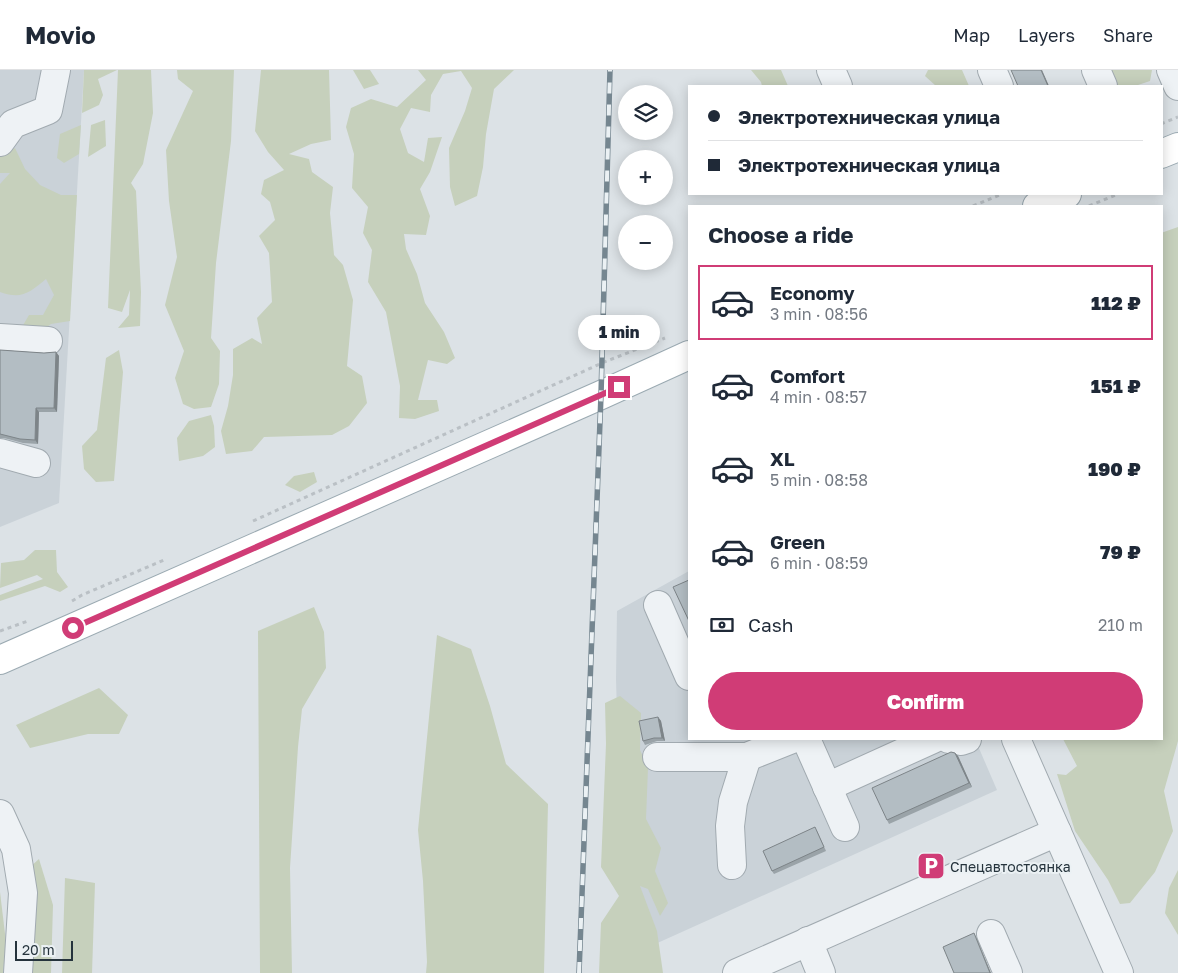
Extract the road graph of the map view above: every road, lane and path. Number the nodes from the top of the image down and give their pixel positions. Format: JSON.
{"nodes":[{"id":1,"x":56,"y":70,"type":"edge"},
{"id":2,"x":992,"y":70,"type":"edge"},
{"id":3,"x":1096,"y":70,"type":"edge"},
{"id":4,"x":1171,"y":70,"type":"edge"},
{"id":5,"x":999,"y":85,"type":"edge"},
{"id":6,"x":1103,"y":85,"type":"edge"},
{"id":7,"x":1178,"y":86,"type":"edge"},
{"id":8,"x":1178,"y":117,"type":"edge"},
{"id":9,"x":1163,"y":123,"type":"edge"},
{"id":10,"x":0,"y":142,"type":"edge"},
{"id":11,"x":1178,"y":146,"type":"edge"},
{"id":12,"x":1163,"y":153,"type":"edge"},
{"id":13,"x":1000,"y":195,"type":"edge"},
{"id":14,"x":1116,"y":195,"type":"edge"},
{"id":15,"x":975,"y":205,"type":"edge"},
{"id":16,"x":1091,"y":205,"type":"edge"},
{"id":17,"x":0,"y":338,"type":"edge"},
{"id":18,"x":48,"y":341,"type":"dead end"},
{"id":19,"x":681,"y":345,"type":"edge"},
{"id":20,"x":0,"y":453,"type":"edge"},
{"id":21,"x":36,"y":463,"type":"dead end"},
{"id":22,"x":248,"y":523,"type":"dead end"},
{"id":23,"x":169,"y":558,"type":"dead end"},
{"id":24,"x":67,"y":604,"type":"dead end"},
{"id":25,"x":658,"y":604,"type":"dead end"},
{"id":26,"x":36,"y":618,"type":"dead end"},
{"id":27,"x":0,"y":631,"type":"edge"},
{"id":28,"x":0,"y":660,"type":"edge"},
{"id":29,"x":688,"y":674,"type":"edge"},
{"id":30,"x":790,"y":740,"type":"edge"},
{"id":31,"x":806,"y":740,"type":"edge"},
{"id":32,"x":932,"y":740,"type":"edge"},
{"id":33,"x":1016,"y":740,"type":"edge"},
{"id":34,"x":657,"y":757,"type":"dead end"},
{"id":35,"x":747,"y":757,"type":"junction"},
{"id":36,"x":827,"y":787,"type":"junction"},
{"id":37,"x":0,"y":814,"type":"edge"},
{"id":38,"x":845,"y":827,"type":"dead end"},
{"id":39,"x":1058,"y":832,"type":"junction"},
{"id":40,"x":732,"y":865,"type":"dead end"},
{"id":41,"x":991,"y":934,"type":"dead end"},
{"id":42,"x":808,"y":941,"type":"junction"},
{"id":43,"x":18,"y":973,"type":"edge"},
{"id":44,"x":737,"y":973,"type":"edge"},
{"id":45,"x":821,"y":973,"type":"edge"},
{"id":46,"x":1008,"y":973,"type":"edge"},
{"id":47,"x":1119,"y":973,"type":"edge"}],
"edges":[{"from":1,"to":10,"type":"street"},
{"from":2,"to":5,"type":"street"},
{"from":3,"to":6,"type":"street"},
{"from":4,"to":7,"type":"street"},
{"from":8,"to":9,"type":"path"},
{"from":11,"to":12,"type":"main road"},
{"from":13,"to":15,"type":"path"},
{"from":14,"to":16,"type":"path"},
{"from":17,"to":18,"type":"street"},
{"from":19,"to":22,"type":"path"},
{"from":19,"to":28,"type":"main road"},
{"from":20,"to":21,"type":"street"},
{"from":23,"to":24,"type":"path"},
{"from":25,"to":29,"type":"street"},
{"from":26,"to":27,"type":"path"},
{"from":30,"to":35,"type":"street"},
{"from":31,"to":36,"type":"street"},
{"from":32,"to":36,"type":"street"},
{"from":33,"to":39,"type":"street"},
{"from":34,"to":35,"type":"street"},
{"from":35,"to":40,"type":"street"},
{"from":36,"to":38,"type":"street"},
{"from":37,"to":43,"type":"street"},
{"from":39,"to":42,"type":"street"},
{"from":39,"to":47,"type":"street"},
{"from":41,"to":46,"type":"street"},
{"from":42,"to":44,"type":"street"},
{"from":42,"to":45,"type":"street"}]}
